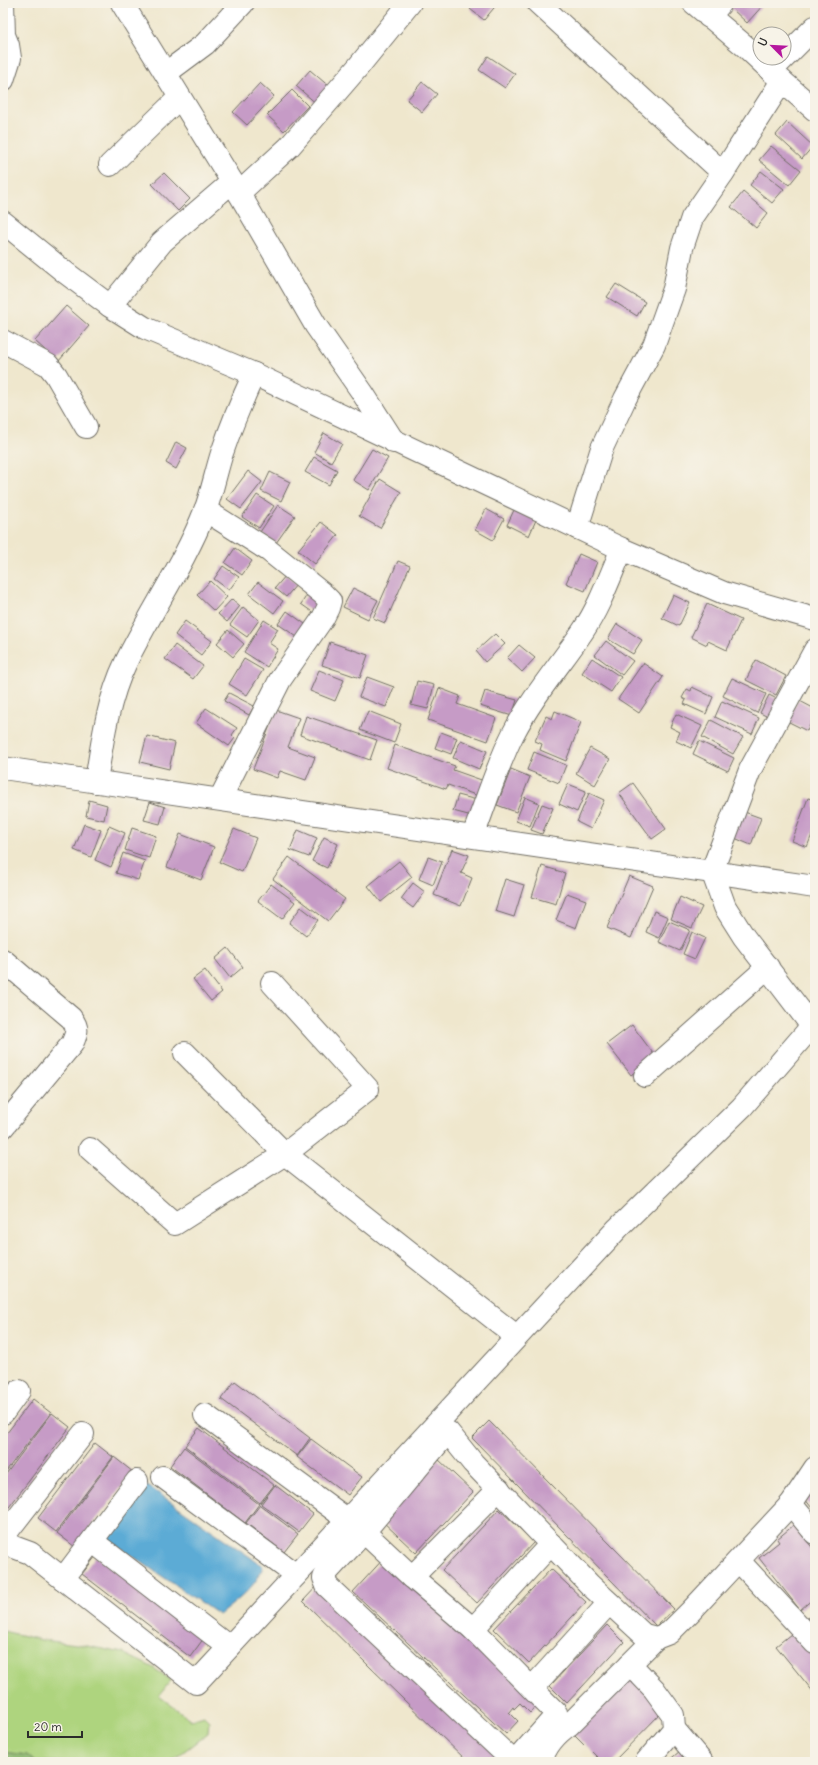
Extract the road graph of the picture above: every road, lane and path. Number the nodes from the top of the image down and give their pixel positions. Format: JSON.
{"nodes":[{"id":1,"x":3,"y":3,"type":"edge"},
{"id":2,"x":122,"y":3,"type":"edge"},
{"id":3,"x":243,"y":3,"type":"edge"},
{"id":4,"x":410,"y":3,"type":"edge"},
{"id":5,"x":538,"y":3,"type":"edge"},
{"id":6,"x":708,"y":8,"type":"edge"},
{"id":7,"x":815,"y":26,"type":"edge"},
{"id":8,"x":166,"y":73,"type":"junction"},
{"id":9,"x":777,"y":76,"type":"junction"},
{"id":10,"x":3,"y":80,"type":"edge"},
{"id":11,"x":179,"y":98,"type":"junction"},
{"id":12,"x":815,"y":110,"type":"edge"},
{"id":13,"x":110,"y":165,"type":"dead end"},
{"id":14,"x":723,"y":173,"type":"junction"},
{"id":15,"x":235,"y":188,"type":"junction"},
{"id":16,"x":3,"y":222,"type":"edge"},
{"id":17,"x":110,"y":306,"type":"junction"},
{"id":18,"x":3,"y":341,"type":"edge"},
{"id":19,"x":254,"y":374,"type":"junction"},
{"id":20,"x":86,"y":427,"type":"dead end"},
{"id":21,"x":394,"y":442,"type":"junction"},
{"id":22,"x":205,"y":510,"type":"junction"},
{"id":23,"x":577,"y":528,"type":"junction"},
{"id":24,"x":622,"y":549,"type":"junction"},
{"id":25,"x":815,"y":619,"type":"edge"},
{"id":26,"x":815,"y":650,"type":"edge"},
{"id":27,"x":3,"y":768,"type":"edge"},
{"id":28,"x":96,"y":782,"type":"junction"},
{"id":29,"x":220,"y":799,"type":"junction"},
{"id":30,"x":474,"y":836,"type":"junction"},
{"id":31,"x":712,"y":871,"type":"junction"},
{"id":32,"x":815,"y":887,"type":"edge"},
{"id":33,"x":3,"y":960,"type":"edge"},
{"id":34,"x":768,"y":967,"type":"junction"},
{"id":35,"x":272,"y":983,"type":"dead end"},
{"id":36,"x":814,"y":1028,"type":"edge"},
{"id":37,"x":185,"y":1053,"type":"dead end"},
{"id":38,"x":645,"y":1076,"type":"dead end"},
{"id":39,"x":3,"y":1127,"type":"edge"},
{"id":40,"x":90,"y":1150,"type":"dead end"},
{"id":41,"x":285,"y":1154,"type":"junction"},
{"id":42,"x":516,"y":1336,"type":"junction"},
{"id":43,"x":19,"y":1391,"type":"dead end"},
{"id":44,"x":3,"y":1412,"type":"edge"},
{"id":45,"x":205,"y":1415,"type":"dead end"},
{"id":46,"x":445,"y":1424,"type":"junction"},
{"id":47,"x":83,"y":1434,"type":"dead end"},
{"id":48,"x":815,"y":1468,"type":"edge"},
{"id":49,"x":163,"y":1477,"type":"dead end"},
{"id":50,"x":137,"y":1481,"type":"dead end"},
{"id":51,"x":499,"y":1489,"type":"junction"},
{"id":52,"x":791,"y":1504,"type":"junction"},
{"id":53,"x":354,"y":1523,"type":"junction"},
{"id":54,"x":815,"y":1533,"type":"edge"},
{"id":55,"x":3,"y":1537,"type":"edge"},
{"id":56,"x":92,"y":1541,"type":"junction"},
{"id":57,"x":3,"y":1543,"type":"edge"},
{"id":58,"x":551,"y":1544,"type":"junction"},
{"id":59,"x":739,"y":1561,"type":"junction"},
{"id":60,"x":311,"y":1569,"type":"junction"},
{"id":61,"x":412,"y":1577,"type":"junction"},
{"id":62,"x":63,"y":1579,"type":"junction"},
{"id":63,"x":609,"y":1603,"type":"junction"},
{"id":64,"x":473,"y":1629,"type":"junction"},
{"id":65,"x":656,"y":1638,"type":"junction"},
{"id":66,"x":815,"y":1643,"type":"edge"},
{"id":67,"x":229,"y":1647,"type":"junction"},
{"id":68,"x":630,"y":1664,"type":"junction"},
{"id":69,"x":532,"y":1688,"type":"junction"},
{"id":70,"x":674,"y":1729,"type":"junction"},
{"id":71,"x":514,"y":1762,"type":"edge"},
{"id":72,"x":541,"y":1762,"type":"edge"},
{"id":73,"x":646,"y":1762,"type":"edge"},
{"id":74,"x":702,"y":1762,"type":"edge"}],
"edges":[{"from":1,"to":10,"type":"street"},
{"from":2,"to":8,"type":"street"},
{"from":3,"to":8,"type":"street"},
{"from":4,"to":15,"type":"street"},
{"from":5,"to":14,"type":"street"},
{"from":6,"to":9,"type":"street"},
{"from":7,"to":9,"type":"street"},
{"from":8,"to":11,"type":"street"},
{"from":9,"to":12,"type":"street"},
{"from":9,"to":14,"type":"street"},
{"from":11,"to":13,"type":"street"},
{"from":11,"to":15,"type":"street"},
{"from":14,"to":23,"type":"street"},
{"from":15,"to":17,"type":"street"},
{"from":15,"to":21,"type":"street"},
{"from":16,"to":17,"type":"street"},
{"from":17,"to":19,"type":"street"},
{"from":18,"to":20,"type":"street"},
{"from":19,"to":21,"type":"street"},
{"from":19,"to":22,"type":"street"},
{"from":21,"to":23,"type":"street"},
{"from":22,"to":28,"type":"street"},
{"from":22,"to":29,"type":"street"},
{"from":23,"to":24,"type":"street"},
{"from":24,"to":25,"type":"street"},
{"from":24,"to":30,"type":"street"},
{"from":26,"to":31,"type":"street"},
{"from":27,"to":28,"type":"street"},
{"from":28,"to":29,"type":"street"},
{"from":29,"to":30,"type":"street"},
{"from":30,"to":31,"type":"street"},
{"from":31,"to":32,"type":"street"},
{"from":31,"to":34,"type":"street"},
{"from":33,"to":39,"type":"street"},
{"from":34,"to":36,"type":"street"},
{"from":34,"to":38,"type":"street"},
{"from":35,"to":41,"type":"street"},
{"from":36,"to":42,"type":"street"},
{"from":37,"to":41,"type":"street"},
{"from":40,"to":41,"type":"street"},
{"from":41,"to":42,"type":"street"},
{"from":42,"to":46,"type":"street"},
{"from":43,"to":44,"type":"street"},
{"from":45,"to":53,"type":"street"},
{"from":46,"to":51,"type":"street"},
{"from":46,"to":53,"type":"street"},
{"from":47,"to":55,"type":"street"},
{"from":48,"to":52,"type":"street"},
{"from":49,"to":60,"type":"street"},
{"from":50,"to":56,"type":"street"},
{"from":51,"to":58,"type":"street"},
{"from":51,"to":61,"type":"street"},
{"from":52,"to":54,"type":"street"},
{"from":52,"to":59,"type":"street"},
{"from":53,"to":60,"type":"street"},
{"from":53,"to":61,"type":"street"},
{"from":56,"to":62,"type":"street"},
{"from":56,"to":67,"type":"street"},
{"from":57,"to":62,"type":"street"},
{"from":58,"to":63,"type":"street"},
{"from":58,"to":64,"type":"street"},
{"from":59,"to":65,"type":"street"},
{"from":59,"to":66,"type":"street"},
{"from":60,"to":67,"type":"street"},
{"from":60,"to":71,"type":"street"},
{"from":61,"to":64,"type":"street"},
{"from":62,"to":67,"type":"street"},
{"from":63,"to":65,"type":"street"},
{"from":63,"to":69,"type":"street"},
{"from":64,"to":69,"type":"street"},
{"from":65,"to":68,"type":"street"},
{"from":68,"to":70,"type":"street"},
{"from":68,"to":72,"type":"street"},
{"from":69,"to":71,"type":"street"},
{"from":70,"to":73,"type":"street"},
{"from":70,"to":74,"type":"street"}]}
